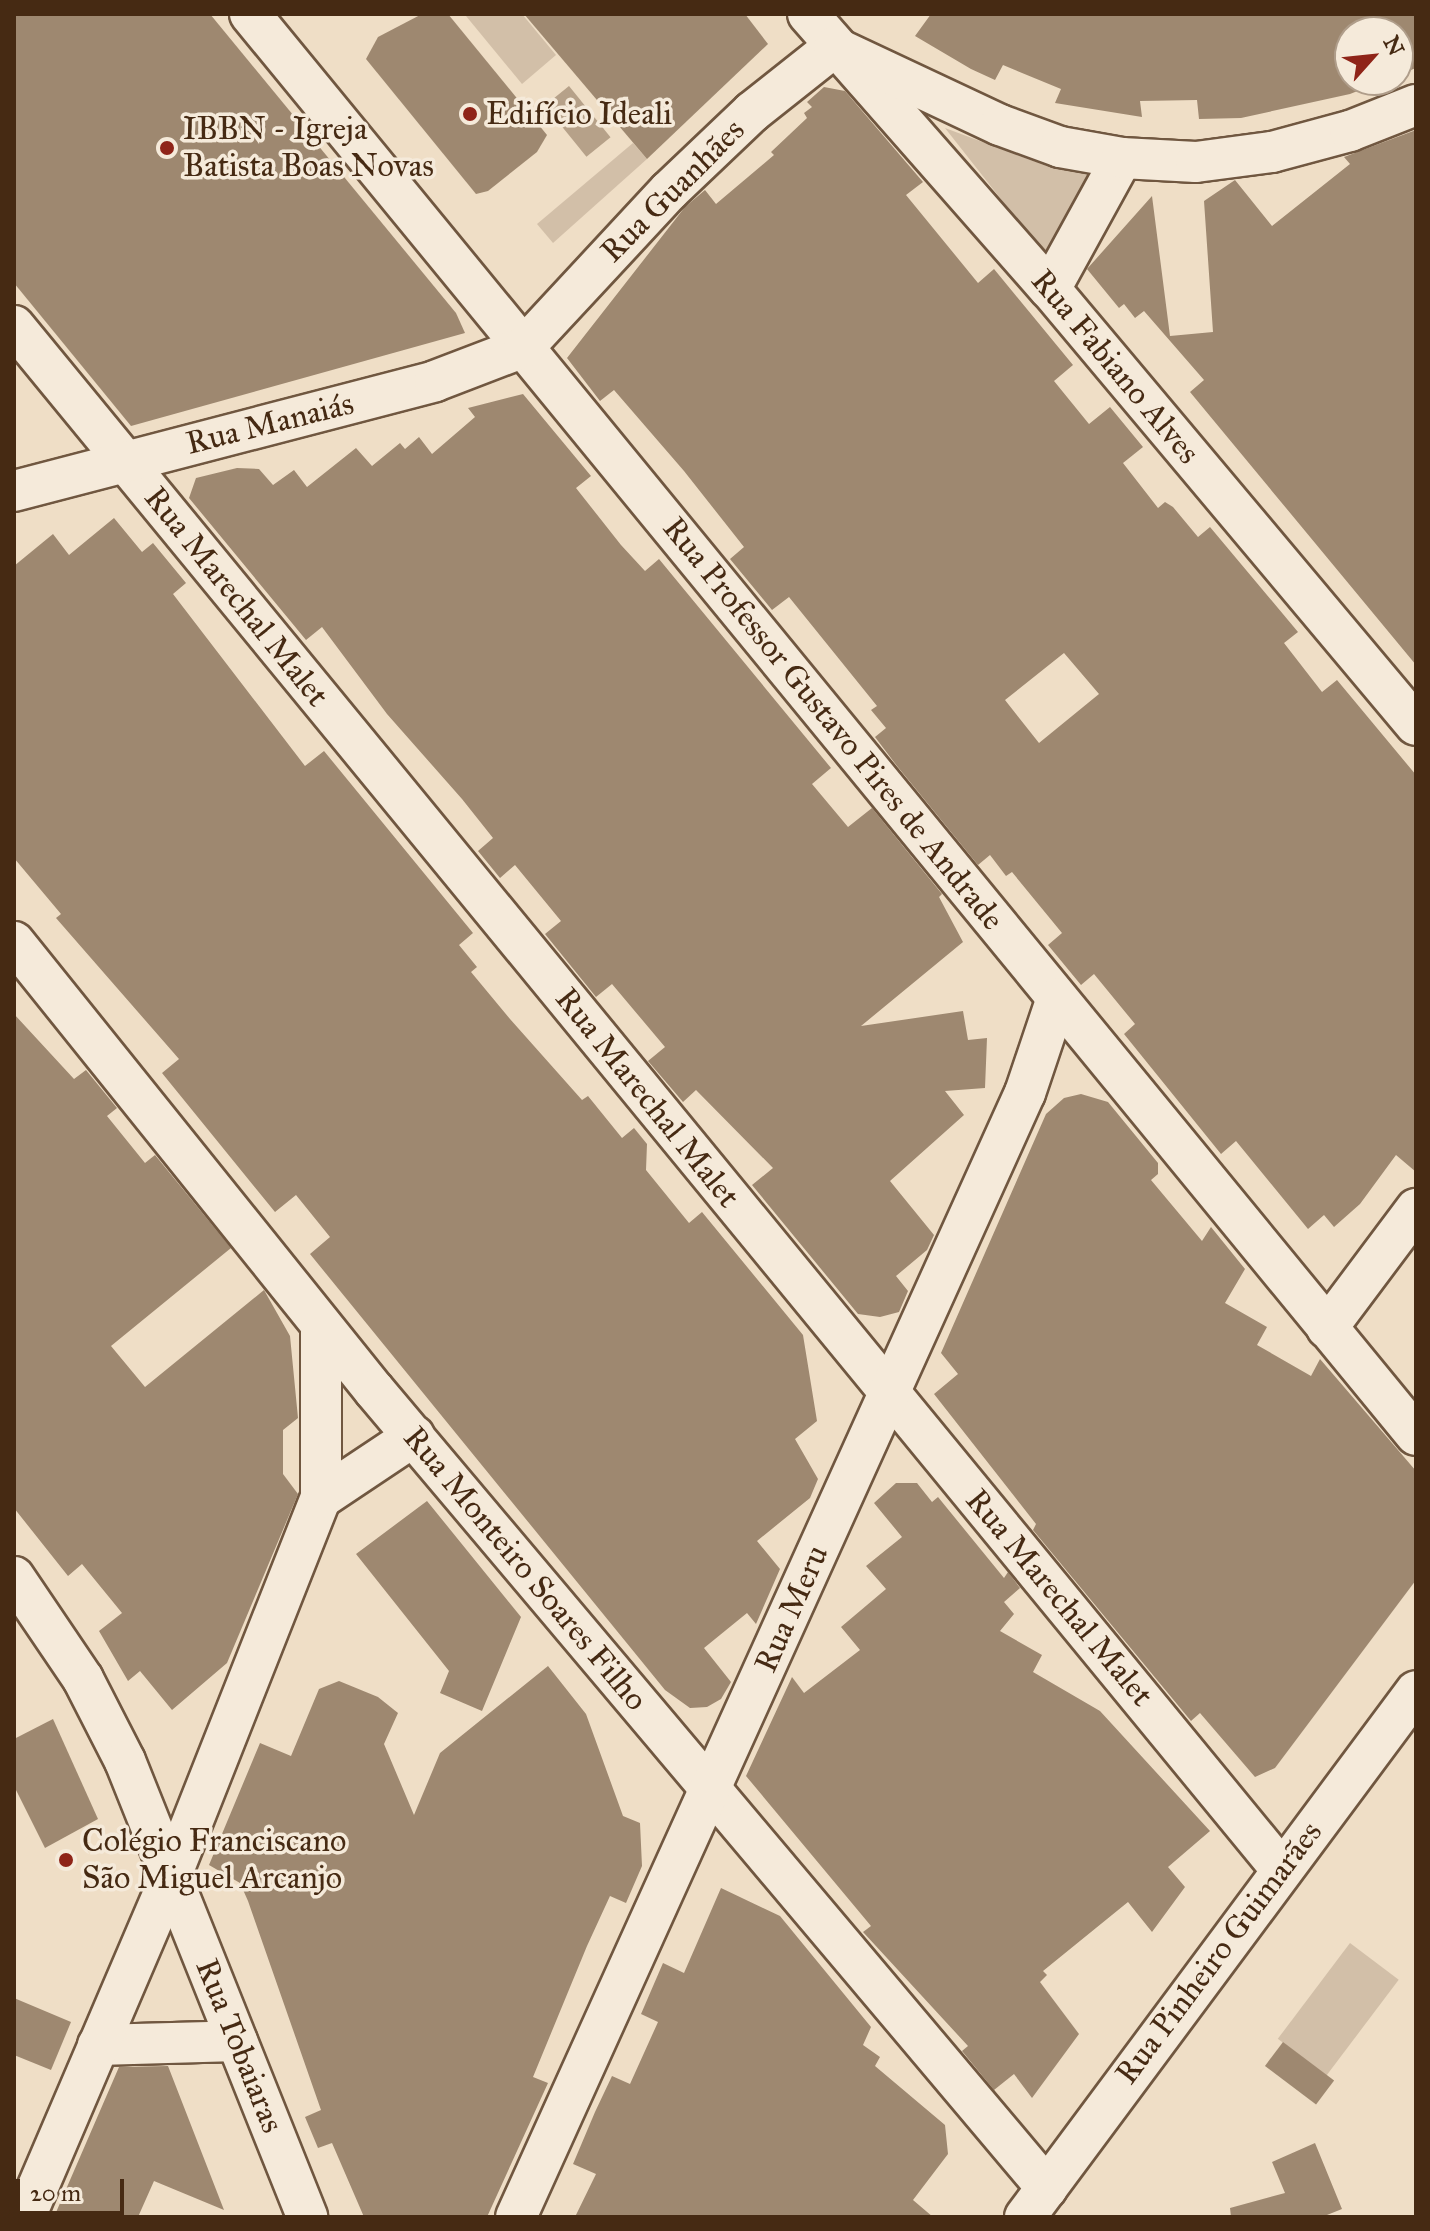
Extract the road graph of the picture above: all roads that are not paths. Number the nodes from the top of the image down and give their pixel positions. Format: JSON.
{"nodes":[{"id":1,"x":250,"y":14,"type":"edge"},
{"id":2,"x":808,"y":14,"type":"edge"},
{"id":3,"x":834,"y":47,"type":"junction"},
{"id":4,"x":1416,"y":105,"type":"edge"},
{"id":5,"x":1122,"y":158,"type":"junction"},
{"id":6,"x":1050,"y":289,"type":"junction"},
{"id":7,"x":14,"y":326,"type":"edge"},
{"id":8,"x":524,"y":347,"type":"junction"},
{"id":9,"x":125,"y":461,"type":"junction"},
{"id":10,"x":14,"y":491,"type":"edge"},
{"id":11,"x":1416,"y":725,"type":"edge"},
{"id":12,"x":14,"y":942,"type":"edge"},
{"id":13,"x":1057,"y":998,"type":"junction"},
{"id":14,"x":1416,"y":1209,"type":"edge"},
{"id":15,"x":321,"y":1325,"type":"junction"},
{"id":16,"x":1327,"y":1328,"type":"junction"},
{"id":17,"x":889,"y":1394,"type":"junction"},
{"id":18,"x":1416,"y":1435,"type":"edge"},
{"id":19,"x":414,"y":1436,"type":"junction"},
{"id":20,"x":321,"y":1498,"type":"junction"},
{"id":21,"x":14,"y":1577,"type":"edge"},
{"id":22,"x":1416,"y":1691,"type":"edge"},
{"id":23,"x":710,"y":1789,"type":"junction"},
{"id":24,"x":1281,"y":1869,"type":"junction"},
{"id":25,"x":171,"y":1876,"type":"junction"},
{"id":26,"x":237,"y":2041,"type":"junction"},
{"id":27,"x":98,"y":2045,"type":"junction"},
{"id":28,"x":1036,"y":2202,"type":"edge"},
{"id":29,"x":25,"y":2217,"type":"edge"},
{"id":30,"x":307,"y":2217,"type":"edge"},
{"id":31,"x":516,"y":2217,"type":"edge"}],
"edges":[{"from":1,"to":8,"type":"street","name":"Rua Professor Gustavo Pires de Andrade"},
{"from":2,"to":3,"type":"street","name":"Rua Fabiano Alves"},
{"from":3,"to":5,"type":"street"},
{"from":3,"to":6,"type":"street","name":"Rua Fabiano Alves"},
{"from":3,"to":8,"type":"street","name":"Rua Guanhães"},
{"from":4,"to":5,"type":"street"},
{"from":5,"to":6,"type":"street"},
{"from":6,"to":11,"type":"street","name":"Rua Fabiano Alves"},
{"from":7,"to":9,"type":"street","name":"Rua Marechal Malet"},
{"from":8,"to":9,"type":"street","name":"Rua Manaiás"},
{"from":8,"to":13,"type":"street","name":"Rua Professor Gustavo Pires de Andrade"},
{"from":9,"to":10,"type":"street","name":"Rua Manaiás"},
{"from":9,"to":17,"type":"street","name":"Rua Marechal Malet"},
{"from":12,"to":15,"type":"street","name":"Rua Monteiro Soares Filho"},
{"from":13,"to":16,"type":"street","name":"Rua Professor Gustavo Pires de Andrade"},
{"from":13,"to":17,"type":"street","name":"Rua Meru"},
{"from":14,"to":16,"type":"street"},
{"from":15,"to":19,"type":"street","name":"Rua Monteiro Soares Filho"},
{"from":15,"to":20,"type":"street"},
{"from":16,"to":18,"type":"street","name":"Rua Professor Gustavo Pires de Andrade"},
{"from":17,"to":23,"type":"street","name":"Rua Meru"},
{"from":17,"to":24,"type":"street","name":"Rua Marechal Malet"},
{"from":19,"to":20,"type":"street"},
{"from":19,"to":23,"type":"street","name":"Rua Monteiro Soares Filho"},
{"from":20,"to":25,"type":"street"},
{"from":21,"to":25,"type":"street","name":"Rua Tobaiaras"},
{"from":22,"to":24,"type":"street","name":"Rua Pinheiro Guimarães"},
{"from":23,"to":28,"type":"street","name":"Rua Monteiro Soares Filho"},
{"from":23,"to":31,"type":"street","name":"Rua Meru"},
{"from":24,"to":28,"type":"street","name":"Rua Pinheiro Guimarães"},
{"from":25,"to":26,"type":"street","name":"Rua Tobaiaras"},
{"from":25,"to":27,"type":"street"},
{"from":26,"to":27,"type":"street"},
{"from":26,"to":30,"type":"street","name":"Rua Tobaiaras"},
{"from":27,"to":29,"type":"street"}]}
